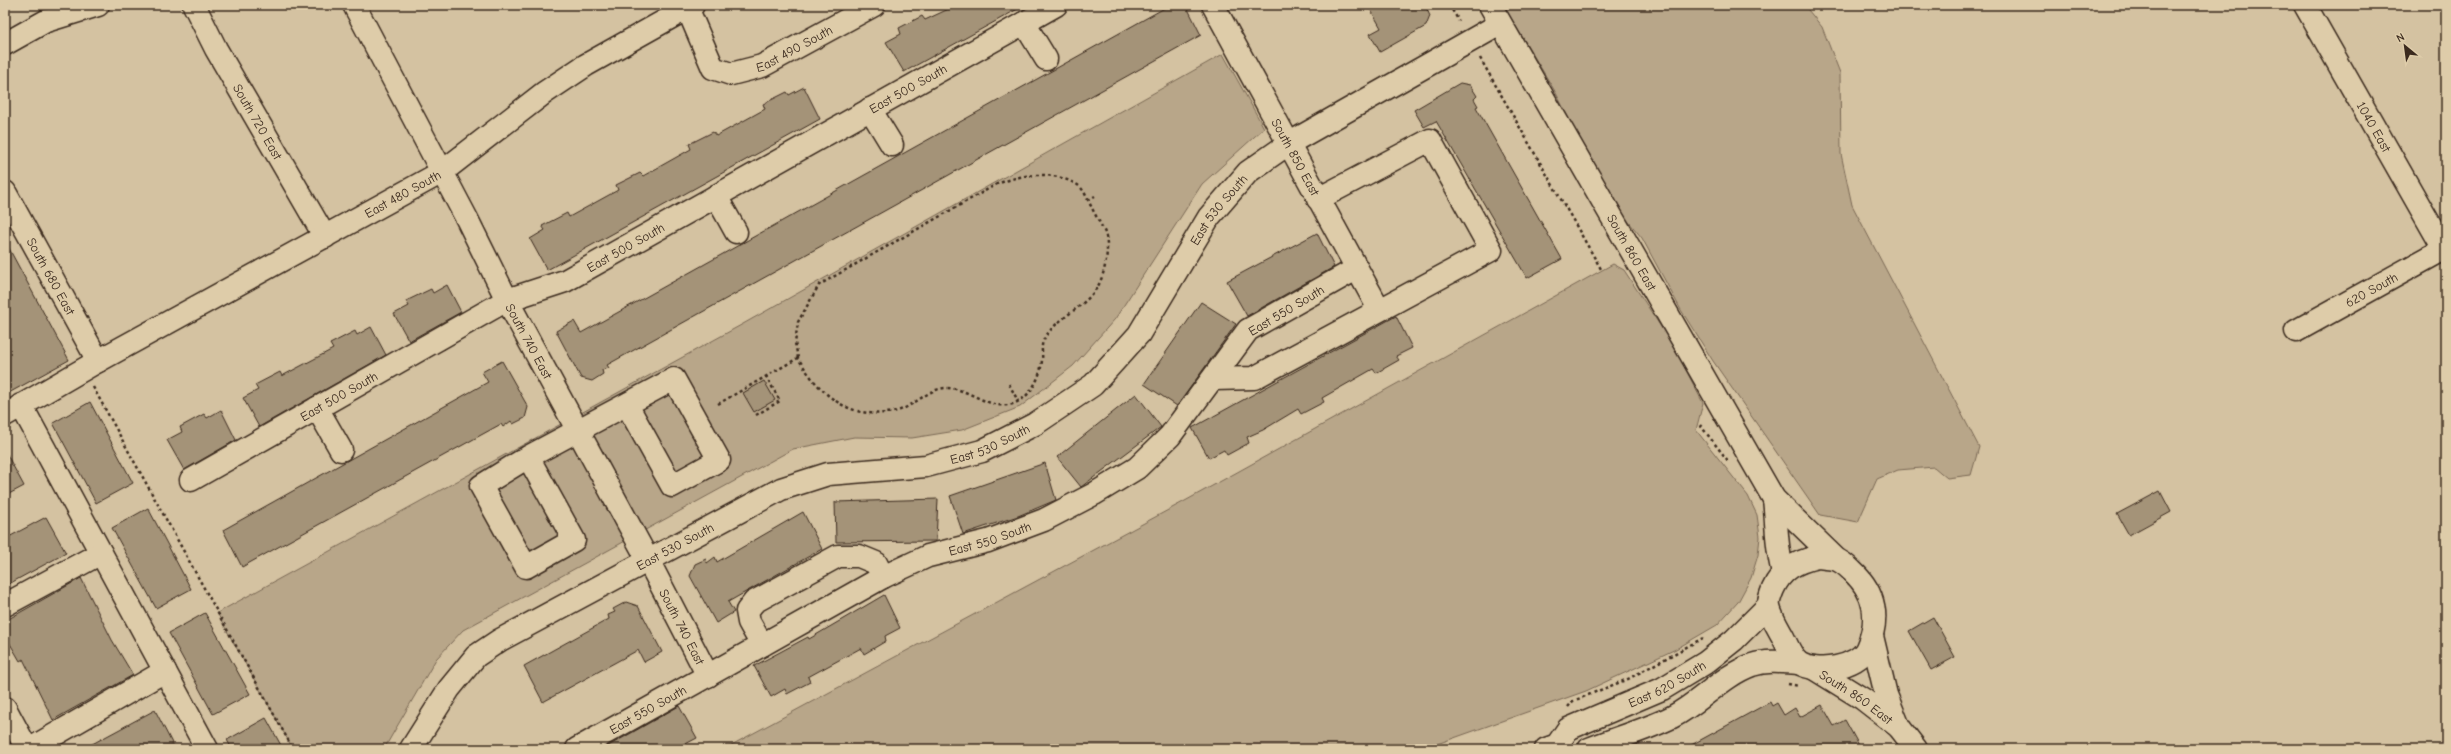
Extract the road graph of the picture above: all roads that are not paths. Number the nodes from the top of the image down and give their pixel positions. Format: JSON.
{"nodes":[{"id":1,"x":98,"y":5,"type":"edge"},
{"id":2,"x":194,"y":5,"type":"edge"},
{"id":3,"x":354,"y":5,"type":"edge"},
{"id":4,"x":874,"y":5,"type":"edge"},
{"id":5,"x":1056,"y":5,"type":"edge"},
{"id":6,"x":1212,"y":5,"type":"edge"},
{"id":7,"x":1490,"y":5,"type":"edge"},
{"id":8,"x":2305,"y":5,"type":"edge"},
{"id":9,"x":689,"y":6,"type":"edge"},
{"id":10,"x":1024,"y":23,"type":"junction"},
{"id":11,"x":1500,"y":24,"type":"junction"},
{"id":12,"x":5,"y":44,"type":"edge"},
{"id":13,"x":1046,"y":60,"type":"dead end"},
{"id":14,"x":870,"y":109,"type":"junction"},
{"id":15,"x":1288,"y":144,"type":"junction"},
{"id":16,"x":892,"y":145,"type":"dead end"},
{"id":17,"x":442,"y":172,"type":"junction"},
{"id":18,"x":5,"y":192,"type":"edge"},
{"id":19,"x":716,"y":196,"type":"junction"},
{"id":20,"x":1318,"y":199,"type":"junction"},
{"id":21,"x":736,"y":232,"type":"dead end"},
{"id":22,"x":325,"y":237,"type":"junction"},
{"id":23,"x":2445,"y":248,"type":"edge"},
{"id":24,"x":1356,"y":269,"type":"junction"},
{"id":25,"x":507,"y":300,"type":"junction"},
{"id":26,"x":1379,"y":309,"type":"junction"},
{"id":27,"x":2296,"y":331,"type":"dead end"},
{"id":28,"x":93,"y":370,"type":"junction"},
{"id":29,"x":1214,"y":379,"type":"junction"},
{"id":30,"x":627,"y":405,"type":"junction"},
{"id":31,"x":317,"y":408,"type":"junction"},
{"id":32,"x":13,"y":410,"type":"edge"},
{"id":33,"x":578,"y":431,"type":"junction"},
{"id":34,"x":341,"y":450,"type":"dead end"},
{"id":35,"x":528,"y":457,"type":"junction"},
{"id":36,"x":191,"y":480,"type":"dead end"},
{"id":37,"x":1774,"y":499,"type":"junction"},
{"id":38,"x":101,"y":553,"type":"junction"},
{"id":39,"x":1836,"y":559,"type":"junction"},
{"id":40,"x":648,"y":560,"type":"junction"},
{"id":41,"x":1783,"y":572,"type":"junction"},
{"id":42,"x":883,"y":576,"type":"junction"},
{"id":43,"x":5,"y":605,"type":"edge"},
{"id":44,"x":1768,"y":606,"type":"junction"},
{"id":45,"x":1872,"y":636,"type":"junction"},
{"id":46,"x":762,"y":645,"type":"junction"},
{"id":47,"x":165,"y":671,"type":"junction"},
{"id":48,"x":1804,"y":672,"type":"junction"},
{"id":49,"x":708,"y":676,"type":"junction"},
{"id":50,"x":5,"y":708,"type":"edge"},
{"id":51,"x":1899,"y":727,"type":"junction"},
{"id":52,"x":1556,"y":748,"type":"edge"},
{"id":53,"x":28,"y":749,"type":"edge"},
{"id":54,"x":207,"y":749,"type":"edge"},
{"id":55,"x":412,"y":749,"type":"edge"},
{"id":56,"x":577,"y":749,"type":"edge"},
{"id":57,"x":1589,"y":749,"type":"edge"},
{"id":58,"x":1916,"y":749,"type":"edge"}],
"edges":[{"from":1,"to":12,"type":"street"},
{"from":2,"to":22,"type":"street","name":"South 720 East"},
{"from":3,"to":17,"type":"street","name":"South 740 East"},
{"from":4,"to":9,"type":"street","name":"East 490 South"},
{"from":5,"to":10,"type":"street","name":"East 500 South"},
{"from":6,"to":15,"type":"street","name":"South 850 East"},
{"from":7,"to":11,"type":"street","name":"South 860 East"},
{"from":8,"to":23,"type":"street","name":"1040 East"},
{"from":9,"to":17,"type":"street","name":"East 480 South"},
{"from":10,"to":13,"type":"street"},
{"from":10,"to":14,"type":"street","name":"East 500 South"},
{"from":11,"to":15,"type":"street","name":"East 530 South"},
{"from":11,"to":37,"type":"street","name":"South 860 East"},
{"from":14,"to":16,"type":"street"},
{"from":14,"to":19,"type":"street","name":"East 500 South"},
{"from":15,"to":20,"type":"street","name":"South 850 East"},
{"from":15,"to":40,"type":"street","name":"East 530 South"},
{"from":17,"to":22,"type":"street","name":"East 480 South"},
{"from":17,"to":25,"type":"street","name":"South 740 East"},
{"from":18,"to":28,"type":"street","name":"South 680 East"},
{"from":19,"to":21,"type":"street"},
{"from":19,"to":25,"type":"street","name":"East 500 South"},
{"from":20,"to":24,"type":"street","name":"South 850 East"},
{"from":20,"to":26,"type":"street"},
{"from":22,"to":28,"type":"street","name":"East 480 South"},
{"from":23,"to":27,"type":"street","name":"620 South"},
{"from":24,"to":26,"type":"street","name":"South 850 East"},
{"from":24,"to":29,"type":"street","name":"East 550 South"},
{"from":25,"to":31,"type":"street","name":"East 500 South"},
{"from":25,"to":33,"type":"street","name":"South 740 East"},
{"from":26,"to":29,"type":"street"},
{"from":28,"to":32,"type":"street","name":"East 480 South"},
{"from":29,"to":42,"type":"street","name":"East 550 South"},
{"from":30,"to":30,"type":"street"},
{"from":30,"to":33,"type":"street"},
{"from":31,"to":34,"type":"street"},
{"from":31,"to":36,"type":"street","name":"East 500 South"},
{"from":32,"to":38,"type":"street"},
{"from":33,"to":35,"type":"street"},
{"from":33,"to":40,"type":"street","name":"South 740 East"},
{"from":35,"to":35,"type":"street"},
{"from":37,"to":39,"type":"street","name":"South 860 East"},
{"from":37,"to":41,"type":"street","name":"South 860 East"},
{"from":38,"to":43,"type":"street"},
{"from":38,"to":47,"type":"street"},
{"from":39,"to":41,"type":"street"},
{"from":39,"to":45,"type":"street"},
{"from":40,"to":49,"type":"street","name":"South 740 East"},
{"from":40,"to":55,"type":"street","name":"East 530 South"},
{"from":41,"to":44,"type":"street"},
{"from":42,"to":46,"type":"street","name":"East 550 South"},
{"from":42,"to":46,"type":"street"},
{"from":44,"to":48,"type":"street"},
{"from":44,"to":52,"type":"street","name":"East 620 South"},
{"from":45,"to":48,"type":"street"},
{"from":45,"to":51,"type":"street","name":"South 860 East"},
{"from":46,"to":49,"type":"street","name":"East 550 South"},
{"from":47,"to":53,"type":"street"},
{"from":47,"to":54,"type":"street"},
{"from":48,"to":51,"type":"street","name":"South 860 East"},
{"from":48,"to":57,"type":"street","name":"East 620 South"},
{"from":49,"to":56,"type":"street","name":"East 550 South"},
{"from":50,"to":53,"type":"street"},
{"from":51,"to":58,"type":"street","name":"South 860 East"}]}
